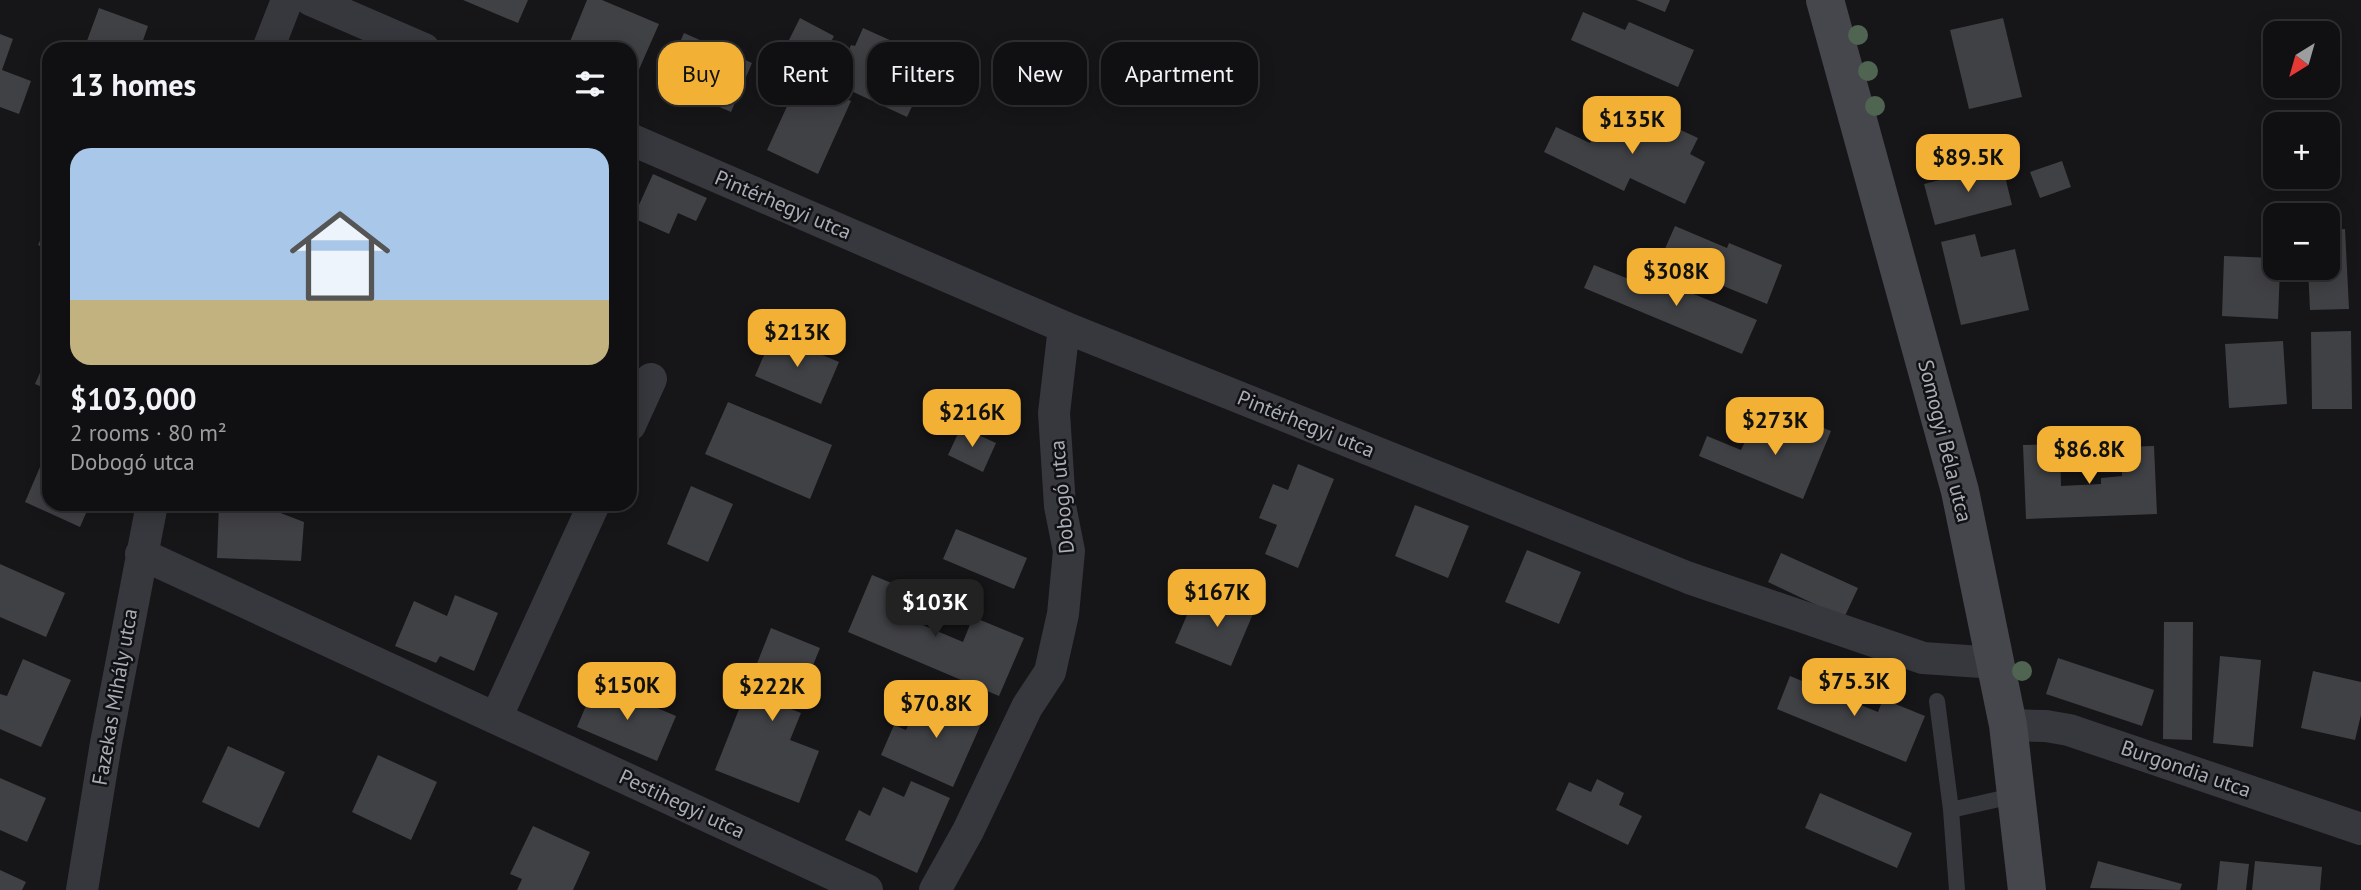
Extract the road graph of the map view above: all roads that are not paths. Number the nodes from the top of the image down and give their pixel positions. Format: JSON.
{"nodes":[{"id":1,"x":287,"y":0,"type":"edge"},
{"id":2,"x":311,"y":0,"type":"edge"},
{"id":3,"x":1825,"y":0,"type":"edge"},
{"id":4,"x":271,"y":42,"type":"edge"},
{"id":5,"x":408,"y":42,"type":"edge"},
{"id":6,"x":637,"y":142,"type":"edge"},
{"id":7,"x":1063,"y":327,"type":"junction"},
{"id":8,"x":651,"y":379,"type":"dead end"},
{"id":9,"x":637,"y":410,"type":"edge"},
{"id":10,"x":150,"y":511,"type":"edge"},
{"id":11,"x":591,"y":511,"type":"edge"},
{"id":12,"x":141,"y":554,"type":"junction"},
{"id":13,"x":1996,"y":663,"type":"junction"},
{"id":14,"x":1937,"y":701,"type":"dead end"},
{"id":15,"x":496,"y":718,"type":"junction"},
{"id":16,"x":2008,"y":725,"type":"junction"},
{"id":17,"x":2017,"y":795,"type":"junction"},
{"id":18,"x":1951,"y":810,"type":"junction"},
{"id":19,"x":2361,"y":830,"type":"edge"},
{"id":20,"x":82,"y":890,"type":"edge"},
{"id":21,"x":867,"y":890,"type":"edge"},
{"id":22,"x":935,"y":890,"type":"edge"},
{"id":23,"x":1957,"y":890,"type":"edge"},
{"id":24,"x":2026,"y":890,"type":"edge"}],
"edges":[{"from":1,"to":4,"type":"street"},
{"from":2,"to":5,"type":"street"},
{"from":3,"to":13,"type":"main road","name":"Somogyi Béla utca"},
{"from":6,"to":7,"type":"street","name":"Pintérhegyi utca"},
{"from":7,"to":13,"type":"street","name":"Pintérhegyi utca"},
{"from":7,"to":22,"type":"street","name":"Dobogó utca"},
{"from":8,"to":9,"type":"street"},
{"from":10,"to":12,"type":"street","name":"Fazekas Mihály utca"},
{"from":11,"to":15,"type":"street"},
{"from":12,"to":15,"type":"street","name":"Pestihegyi utca"},
{"from":12,"to":20,"type":"street","name":"Fazekas Mihály utca"},
{"from":13,"to":16,"type":"main road","name":"Somogyi Béla utca"},
{"from":14,"to":18,"type":"lane"},
{"from":15,"to":21,"type":"street","name":"Pestihegyi utca"},
{"from":16,"to":17,"type":"main road","name":"Somogyi Béla utca"},
{"from":16,"to":19,"type":"street","name":"Burgondia utca"},
{"from":17,"to":18,"type":"lane"},
{"from":17,"to":24,"type":"main road","name":"Somogyi Béla utca"},
{"from":18,"to":23,"type":"lane"}]}
